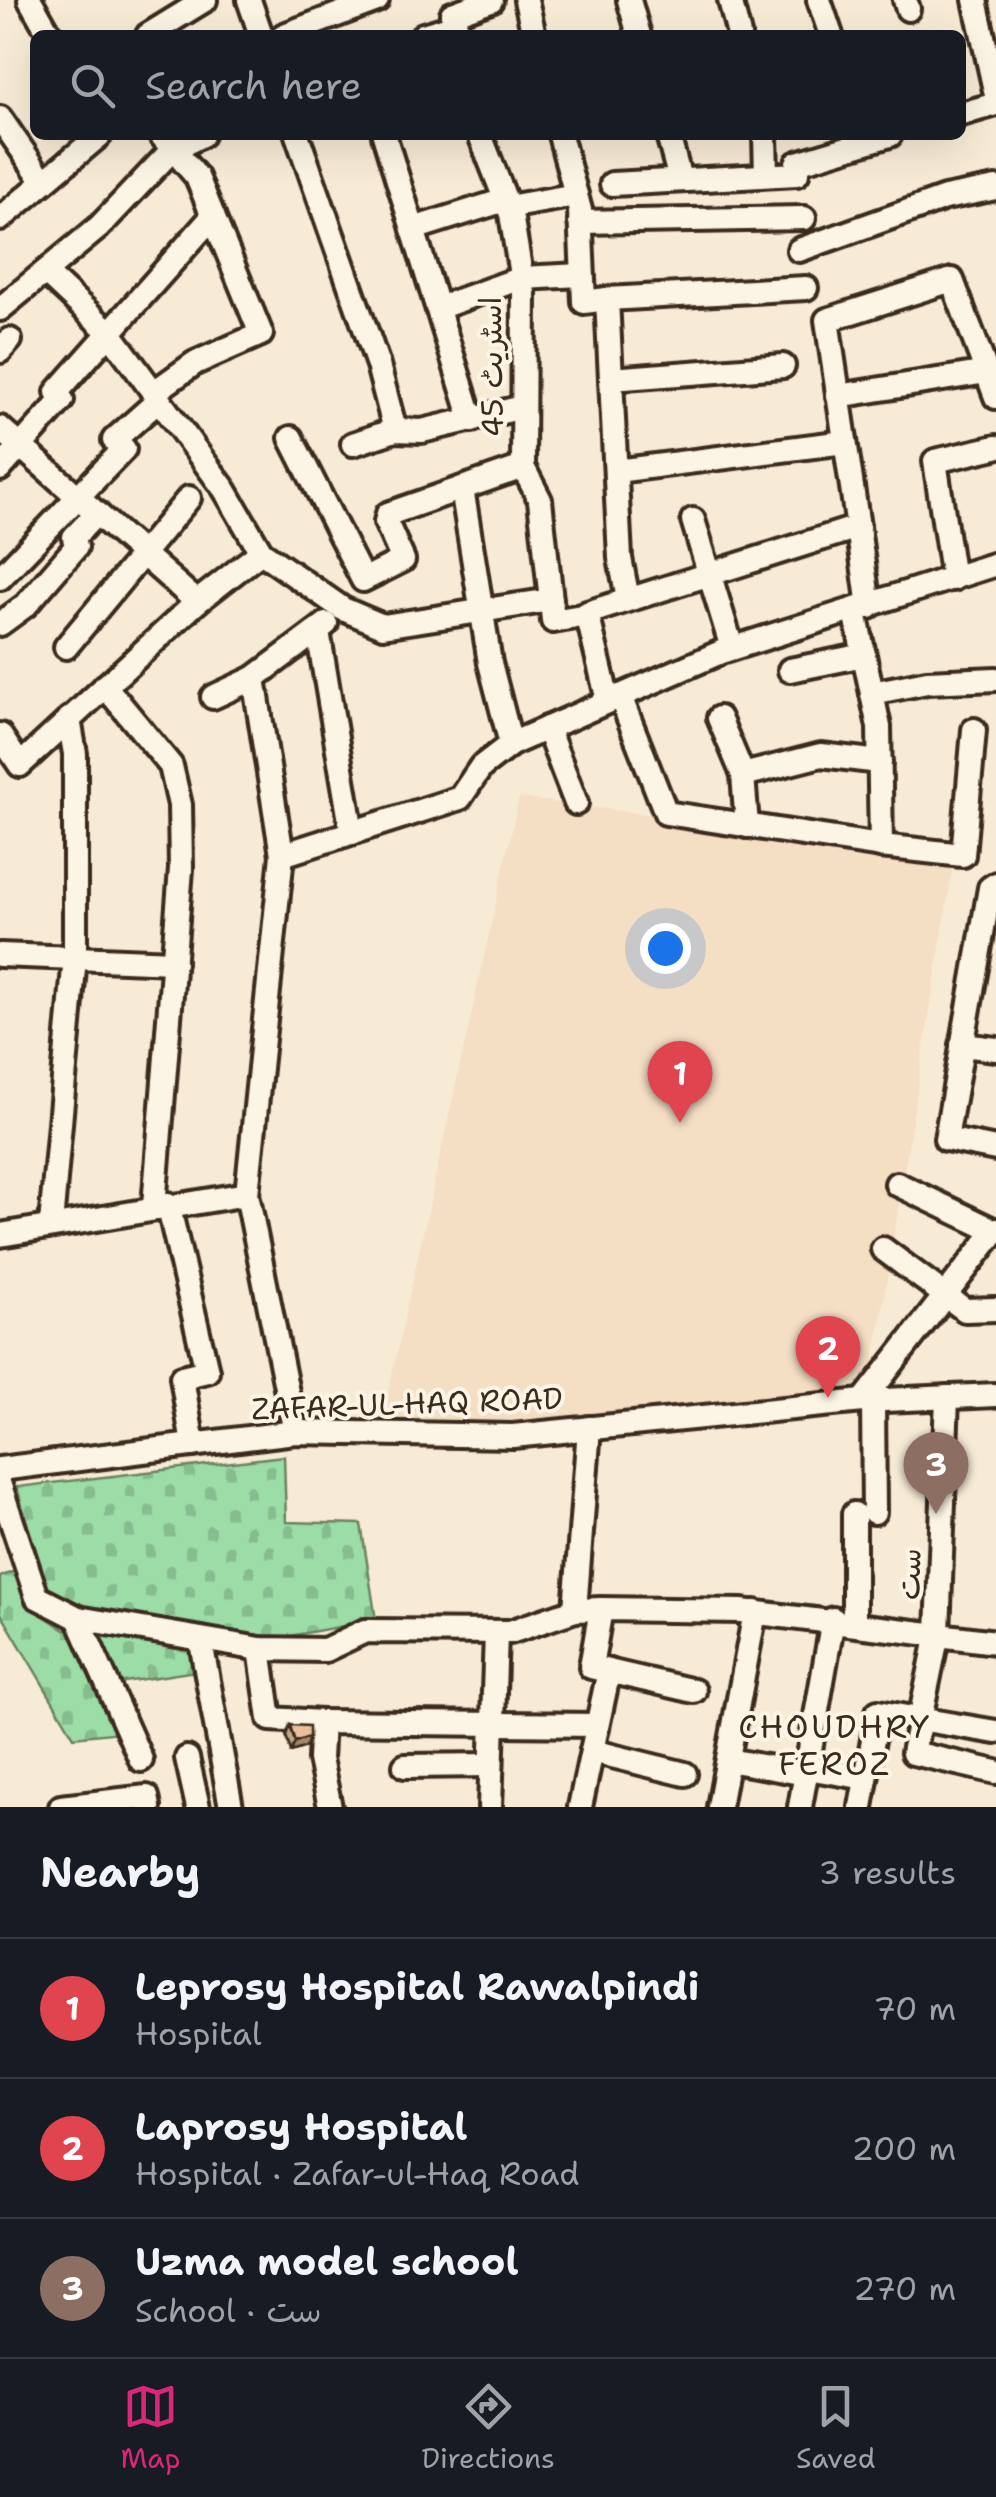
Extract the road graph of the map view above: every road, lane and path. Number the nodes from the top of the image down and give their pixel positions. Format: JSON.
{"nodes":[{"id":1,"x":30,"y":0,"type":"edge"},
{"id":2,"x":205,"y":0,"type":"edge"},
{"id":3,"x":249,"y":0,"type":"edge"},
{"id":4,"x":491,"y":0,"type":"edge"},
{"id":5,"x":526,"y":0,"type":"edge"},
{"id":6,"x":629,"y":0,"type":"edge"},
{"id":7,"x":730,"y":0,"type":"edge"},
{"id":8,"x":818,"y":0,"type":"edge"},
{"id":9,"x":976,"y":0,"type":"edge"},
{"id":10,"x":372,"y":1,"type":"edge"},
{"id":11,"x":458,"y":5,"type":"edge"},
{"id":12,"x":47,"y":30,"type":"edge"},
{"id":13,"x":156,"y":30,"type":"edge"},
{"id":14,"x":260,"y":30,"type":"edge"},
{"id":15,"x":297,"y":30,"type":"edge"},
{"id":16,"x":443,"y":30,"type":"edge"},
{"id":17,"x":533,"y":30,"type":"edge"},
{"id":18,"x":638,"y":30,"type":"edge"},
{"id":19,"x":738,"y":30,"type":"edge"},
{"id":20,"x":829,"y":30,"type":"edge"},
{"id":21,"x":994,"y":65,"type":"edge"},
{"id":22,"x":996,"y":95,"type":"edge"},
{"id":23,"x":996,"y":104,"type":"edge"},
{"id":24,"x":966,"y":113,"type":"edge"},
{"id":25,"x":0,"y":118,"type":"edge"},
{"id":26,"x":94,"y":140,"type":"edge"},
{"id":27,"x":299,"y":140,"type":"edge"},
{"id":28,"x":386,"y":140,"type":"edge"},
{"id":29,"x":482,"y":140,"type":"edge"},
{"id":30,"x":561,"y":140,"type":"edge"},
{"id":31,"x":669,"y":140,"type":"edge"},
{"id":32,"x":765,"y":140,"type":"edge"},
{"id":33,"x":867,"y":140,"type":"edge"},
{"id":34,"x":166,"y":143,"type":"edge"},
{"id":35,"x":757,"y":176,"type":"junction"},
{"id":36,"x":680,"y":180,"type":"junction"},
{"id":37,"x":44,"y":182,"type":"junction"},
{"id":38,"x":612,"y":184,"type":"dead end"},
{"id":39,"x":996,"y":188,"type":"edge"},
{"id":40,"x":576,"y":195,"type":"junction"},
{"id":41,"x":506,"y":204,"type":"junction"},
{"id":42,"x":214,"y":216,"type":"junction"},
{"id":43,"x":750,"y":218,"type":"junction"},
{"id":44,"x":804,"y":218,"type":"dead end"},
{"id":45,"x":0,"y":219,"type":"edge"},
{"id":46,"x":580,"y":222,"type":"junction"},
{"id":47,"x":413,"y":229,"type":"junction"},
{"id":48,"x":799,"y":250,"type":"dead end"},
{"id":49,"x":45,"y":272,"type":"junction"},
{"id":50,"x":582,"y":275,"type":"junction"},
{"id":51,"x":521,"y":278,"type":"junction"},
{"id":52,"x":806,"y":288,"type":"dead end"},
{"id":53,"x":607,"y":298,"type":"junction"},
{"id":54,"x":0,"y":308,"type":"edge"},
{"id":55,"x":438,"y":308,"type":"junction"},
{"id":56,"x":110,"y":333,"type":"junction"},
{"id":57,"x":783,"y":366,"type":"dead end"},
{"id":58,"x":987,"y":372,"type":"junction"},
{"id":59,"x":611,"y":379,"type":"junction"},
{"id":60,"x":838,"y":396,"type":"junction"},
{"id":61,"x":156,"y":397,"type":"junction"},
{"id":62,"x":996,"y":397,"type":"edge"},
{"id":63,"x":523,"y":407,"type":"junction"},
{"id":64,"x":472,"y":420,"type":"junction"},
{"id":65,"x":0,"y":428,"type":"edge"},
{"id":66,"x":396,"y":430,"type":"junction"},
{"id":67,"x":291,"y":438,"type":"dead end"},
{"id":68,"x":845,"y":442,"type":"junction"},
{"id":69,"x":353,"y":444,"type":"dead end"},
{"id":70,"x":21,"y":447,"type":"junction"},
{"id":71,"x":996,"y":447,"type":"edge"},
{"id":72,"x":523,"y":467,"type":"junction"},
{"id":73,"x":0,"y":470,"type":"edge"},
{"id":74,"x":616,"y":471,"type":"junction"},
{"id":75,"x":462,"y":488,"type":"junction"},
{"id":76,"x":188,"y":498,"type":"dead end"},
{"id":77,"x":88,"y":505,"type":"junction"},
{"id":78,"x":693,"y":520,"type":"dead end"},
{"id":79,"x":858,"y":527,"type":"junction"},
{"id":80,"x":261,"y":552,"type":"junction"},
{"id":81,"x":143,"y":554,"type":"junction"},
{"id":82,"x":996,"y":564,"type":"edge"},
{"id":83,"x":710,"y":572,"type":"junction"},
{"id":84,"x":0,"y":578,"type":"edge"},
{"id":85,"x":952,"y":579,"type":"junction"},
{"id":86,"x":628,"y":599,"type":"junction"},
{"id":87,"x":551,"y":600,"type":"junction"},
{"id":88,"x":198,"y":602,"type":"junction"},
{"id":89,"x":343,"y":609,"type":"junction"},
{"id":90,"x":862,"y":610,"type":"junction"},
{"id":91,"x":482,"y":613,"type":"junction"},
{"id":92,"x":588,"y":615,"type":"junction"},
{"id":93,"x":0,"y":624,"type":"edge"},
{"id":94,"x":318,"y":631,"type":"junction"},
{"id":95,"x":66,"y":647,"type":"dead end"},
{"id":96,"x":732,"y":648,"type":"junction"},
{"id":97,"x":864,"y":654,"type":"junction"},
{"id":98,"x":790,"y":670,"type":"dead end"},
{"id":99,"x":254,"y":678,"type":"junction"},
{"id":100,"x":996,"y":679,"type":"edge"},
{"id":101,"x":106,"y":686,"type":"junction"},
{"id":102,"x":872,"y":693,"type":"junction"},
{"id":103,"x":214,"y":697,"type":"dead end"},
{"id":104,"x":614,"y":698,"type":"junction"},
{"id":105,"x":719,"y":718,"type":"dead end"},
{"id":106,"x":69,"y":720,"type":"junction"},
{"id":107,"x":547,"y":728,"type":"junction"},
{"id":108,"x":974,"y":730,"type":"dead end"},
{"id":109,"x":0,"y":736,"type":"edge"},
{"id":110,"x":511,"y":744,"type":"junction"},
{"id":111,"x":880,"y":762,"type":"junction"},
{"id":112,"x":743,"y":774,"type":"junction"},
{"id":113,"x":576,"y":803,"type":"dead end"},
{"id":114,"x":746,"y":826,"type":"junction"},
{"id":115,"x":352,"y":833,"type":"junction"},
{"id":116,"x":881,"y":846,"type":"junction"},
{"id":117,"x":282,"y":854,"type":"junction"},
{"id":118,"x":996,"y":884,"type":"edge"},
{"id":119,"x":0,"y":955,"type":"edge"},
{"id":120,"x":75,"y":957,"type":"junction"},
{"id":121,"x":174,"y":962,"type":"junction"},
{"id":122,"x":986,"y":965,"type":"edge"},
{"id":123,"x":962,"y":1045,"type":"junction"},
{"id":124,"x":996,"y":1049,"type":"edge"},
{"id":125,"x":996,"y":1149,"type":"edge"},
{"id":126,"x":896,"y":1184,"type":"dead end"},
{"id":127,"x":247,"y":1194,"type":"junction"},
{"id":128,"x":161,"y":1205,"type":"junction"},
{"id":129,"x":50,"y":1224,"type":"junction"},
{"id":130,"x":996,"y":1230,"type":"edge"},
{"id":131,"x":0,"y":1235,"type":"edge"},
{"id":132,"x":883,"y":1249,"type":"dead end"},
{"id":133,"x":946,"y":1294,"type":"junction"},
{"id":134,"x":996,"y":1309,"type":"edge"},
{"id":135,"x":996,"y":1395,"type":"edge"},
{"id":136,"x":947,"y":1397,"type":"junction"},
{"id":137,"x":868,"y":1401,"type":"junction"},
{"id":138,"x":589,"y":1428,"type":"junction"},
{"id":139,"x":295,"y":1432,"type":"junction"},
{"id":140,"x":193,"y":1445,"type":"junction"},
{"id":141,"x":0,"y":1470,"type":"edge"},
{"id":142,"x":0,"y":1486,"type":"edge"},
{"id":143,"x":602,"y":1609,"type":"junction"},
{"id":144,"x":575,"y":1610,"type":"junction"},
{"id":145,"x":755,"y":1612,"type":"junction"},
{"id":146,"x":78,"y":1618,"type":"junction"},
{"id":147,"x":844,"y":1620,"type":"junction"},
{"id":148,"x":938,"y":1633,"type":"junction"},
{"id":149,"x":496,"y":1634,"type":"junction"},
{"id":150,"x":202,"y":1642,"type":"junction"},
{"id":151,"x":996,"y":1642,"type":"edge"},
{"id":152,"x":260,"y":1649,"type":"junction"},
{"id":153,"x":609,"y":1671,"type":"junction"},
{"id":154,"x":694,"y":1691,"type":"dead end"},
{"id":155,"x":918,"y":1718,"type":"junction"},
{"id":156,"x":322,"y":1722,"type":"junction"},
{"id":157,"x":491,"y":1722,"type":"junction"},
{"id":158,"x":597,"y":1725,"type":"junction"},
{"id":159,"x":996,"y":1732,"type":"edge"},
{"id":160,"x":592,"y":1751,"type":"junction"},
{"id":161,"x":186,"y":1758,"type":"dead end"},
{"id":162,"x":141,"y":1760,"type":"dead end"},
{"id":163,"x":728,"y":1760,"type":"junction"},
{"id":164,"x":490,"y":1765,"type":"junction"},
{"id":165,"x":406,"y":1766,"type":"dead end"},
{"id":166,"x":806,"y":1771,"type":"junction"},
{"id":167,"x":996,"y":1772,"type":"edge"},
{"id":168,"x":685,"y":1774,"type":"dead end"},
{"id":169,"x":866,"y":1778,"type":"junction"},
{"id":170,"x":61,"y":1807,"type":"edge"},
{"id":171,"x":149,"y":1807,"type":"edge"},
{"id":172,"x":198,"y":1807,"type":"edge"},
{"id":173,"x":231,"y":1807,"type":"edge"},
{"id":174,"x":330,"y":1807,"type":"edge"},
{"id":175,"x":490,"y":1807,"type":"edge"},
{"id":176,"x":580,"y":1807,"type":"edge"},
{"id":177,"x":720,"y":1807,"type":"edge"},
{"id":178,"x":800,"y":1807,"type":"edge"},
{"id":179,"x":861,"y":1807,"type":"edge"}],
"edges":[{"from":1,"to":12,"type":"street"},
{"from":2,"to":13,"type":"street"},
{"from":3,"to":14,"type":"street"},
{"from":4,"to":11,"type":"street"},
{"from":5,"to":17,"type":"street"},
{"from":6,"to":18,"type":"street"},
{"from":7,"to":19,"type":"street"},
{"from":8,"to":20,"type":"street"},
{"from":9,"to":21,"type":"street"},
{"from":10,"to":15,"type":"street"},
{"from":11,"to":16,"type":"street"},
{"from":21,"to":22,"type":"street"},
{"from":23,"to":24,"type":"street"},
{"from":25,"to":37,"type":"street"},
{"from":26,"to":37,"type":"street"},
{"from":27,"to":66,"type":"street"},
{"from":28,"to":47,"type":"street"},
{"from":29,"to":41,"type":"street","name":"اسٹریٹ 45"},
{"from":30,"to":40,"type":"street"},
{"from":31,"to":36,"type":"street"},
{"from":32,"to":35,"type":"street"},
{"from":33,"to":35,"type":"street"},
{"from":34,"to":42,"type":"street"},
{"from":34,"to":49,"type":"street"},
{"from":35,"to":36,"type":"street"},
{"from":35,"to":43,"type":"street"},
{"from":36,"to":38,"type":"street"},
{"from":37,"to":45,"type":"street"},
{"from":39,"to":48,"type":"street"},
{"from":40,"to":41,"type":"street"},
{"from":40,"to":46,"type":"street"},
{"from":41,"to":47,"type":"street"},
{"from":41,"to":51,"type":"street","name":"اسٹریٹ 45"},
{"from":42,"to":56,"type":"street"},
{"from":42,"to":61,"type":"street"},
{"from":43,"to":44,"type":"street"},
{"from":43,"to":46,"type":"street"},
{"from":46,"to":50,"type":"street"},
{"from":47,"to":55,"type":"street"},
{"from":49,"to":54,"type":"street"},
{"from":49,"to":56,"type":"street"},
{"from":50,"to":51,"type":"street"},
{"from":50,"to":53,"type":"street"},
{"from":51,"to":55,"type":"street"},
{"from":51,"to":63,"type":"street","name":"اسٹریٹ 45"},
{"from":52,"to":53,"type":"street"},
{"from":53,"to":59,"type":"street"},
{"from":55,"to":64,"type":"street"},
{"from":56,"to":61,"type":"street"},
{"from":56,"to":70,"type":"street"},
{"from":57,"to":59,"type":"street"},
{"from":58,"to":60,"type":"street"},
{"from":58,"to":60,"type":"street"},
{"from":58,"to":62,"type":"street"},
{"from":59,"to":74,"type":"street"},
{"from":60,"to":68,"type":"street"},
{"from":61,"to":77,"type":"street"},
{"from":61,"to":80,"type":"street"},
{"from":63,"to":64,"type":"street"},
{"from":63,"to":72,"type":"street","name":"اسٹریٹ 45"},
{"from":64,"to":66,"type":"street"},
{"from":65,"to":70,"type":"street"},
{"from":66,"to":69,"type":"street"},
{"from":67,"to":75,"type":"street"},
{"from":68,"to":74,"type":"street"},
{"from":68,"to":79,"type":"street"},
{"from":70,"to":73,"type":"street"},
{"from":70,"to":77,"type":"street"},
{"from":71,"to":85,"type":"street"},
{"from":72,"to":75,"type":"street"},
{"from":72,"to":87,"type":"street","name":"اسٹریٹ 45"},
{"from":74,"to":86,"type":"street"},
{"from":75,"to":91,"type":"street"},
{"from":76,"to":81,"type":"street"},
{"from":77,"to":81,"type":"street"},
{"from":77,"to":84,"type":"street"},
{"from":77,"to":93,"type":"street"},
{"from":78,"to":83,"type":"street"},
{"from":79,"to":83,"type":"street"},
{"from":79,"to":90,"type":"street"},
{"from":80,"to":88,"type":"street"},
{"from":80,"to":89,"type":"street"},
{"from":81,"to":88,"type":"street"},
{"from":81,"to":95,"type":"street"},
{"from":82,"to":85,"type":"street"},
{"from":83,"to":86,"type":"street"},
{"from":83,"to":96,"type":"street"},
{"from":85,"to":90,"type":"street"},
{"from":86,"to":92,"type":"street"},
{"from":87,"to":91,"type":"street"},
{"from":87,"to":92,"type":"street"},
{"from":88,"to":101,"type":"street"},
{"from":89,"to":91,"type":"street"},
{"from":89,"to":94,"type":"street"},
{"from":90,"to":96,"type":"street"},
{"from":90,"to":97,"type":"street"},
{"from":91,"to":110,"type":"street"},
{"from":92,"to":104,"type":"street"},
{"from":94,"to":99,"type":"street"},
{"from":94,"to":115,"type":"street"},
{"from":96,"to":104,"type":"street"},
{"from":97,"to":98,"type":"street"},
{"from":97,"to":102,"type":"street"},
{"from":99,"to":103,"type":"street"},
{"from":99,"to":117,"type":"street"},
{"from":100,"to":102,"type":"street"},
{"from":101,"to":106,"type":"street"},
{"from":101,"to":121,"type":"street"},
{"from":102,"to":111,"type":"street"},
{"from":104,"to":107,"type":"street"},
{"from":104,"to":114,"type":"street"},
{"from":105,"to":112,"type":"street"},
{"from":106,"to":109,"type":"street"},
{"from":106,"to":120,"type":"street"},
{"from":107,"to":110,"type":"street"},
{"from":107,"to":113,"type":"street"},
{"from":108,"to":116,"type":"street"},
{"from":110,"to":115,"type":"street"},
{"from":111,"to":112,"type":"street"},
{"from":111,"to":116,"type":"street"},
{"from":112,"to":114,"type":"street"},
{"from":114,"to":116,"type":"street"},
{"from":115,"to":117,"type":"street"},
{"from":117,"to":127,"type":"street"},
{"from":118,"to":122,"type":"street"},
{"from":119,"to":120,"type":"street"},
{"from":120,"to":121,"type":"street"},
{"from":120,"to":129,"type":"street"},
{"from":121,"to":128,"type":"street"},
{"from":122,"to":123,"type":"street"},
{"from":123,"to":124,"type":"street"},
{"from":123,"to":125,"type":"street"},
{"from":126,"to":130,"type":"street"},
{"from":127,"to":128,"type":"street"},
{"from":127,"to":139,"type":"street"},
{"from":128,"to":129,"type":"street"},
{"from":128,"to":140,"type":"street"},
{"from":129,"to":131,"type":"street"},
{"from":130,"to":133,"type":"street"},
{"from":132,"to":133,"type":"street"},
{"from":133,"to":134,"type":"street"},
{"from":133,"to":137,"type":"street"},
{"from":135,"to":136,"type":"street","name":"ZAFAR-UL-HAQ ROAD"},
{"from":136,"to":137,"type":"street","name":"ZAFAR-UL-HAQ ROAD"},
{"from":136,"to":148,"type":"street","name":"ست"},
{"from":137,"to":138,"type":"street","name":"ZAFAR-UL-HAQ ROAD"},
{"from":137,"to":147,"type":"street"},
{"from":138,"to":139,"type":"street","name":"ZAFAR-UL-HAQ ROAD"},
{"from":138,"to":144,"type":"street"},
{"from":139,"to":140,"type":"street","name":"ZAFAR-UL-HAQ ROAD"},
{"from":140,"to":141,"type":"street","name":"ZAFAR-UL-HAQ ROAD"},
{"from":142,"to":146,"type":"street"},
{"from":143,"to":144,"type":"street"},
{"from":143,"to":145,"type":"street"},
{"from":143,"to":153,"type":"street"},
{"from":144,"to":149,"type":"street"},
{"from":145,"to":147,"type":"street"},
{"from":145,"to":163,"type":"street"},
{"from":146,"to":150,"type":"street"},
{"from":146,"to":162,"type":"street"},
{"from":147,"to":148,"type":"street"},
{"from":147,"to":166,"type":"street"},
{"from":148,"to":151,"type":"street"},
{"from":148,"to":155,"type":"street","name":"ست"},
{"from":149,"to":152,"type":"street"},
{"from":149,"to":157,"type":"street"},
{"from":150,"to":152,"type":"street"},
{"from":150,"to":173,"type":"street"},
{"from":152,"to":156,"type":"street"},
{"from":153,"to":154,"type":"street"},
{"from":153,"to":158,"type":"street"},
{"from":155,"to":159,"type":"street"},
{"from":155,"to":167,"type":"street"},
{"from":155,"to":169,"type":"street"},
{"from":156,"to":157,"type":"street"},
{"from":156,"to":174,"type":"street"},
{"from":157,"to":158,"type":"street"},
{"from":157,"to":164,"type":"street"},
{"from":158,"to":160,"type":"street"},
{"from":160,"to":168,"type":"street"},
{"from":160,"to":176,"type":"street"},
{"from":161,"to":172,"type":"street"},
{"from":163,"to":166,"type":"street"},
{"from":163,"to":177,"type":"street"},
{"from":164,"to":165,"type":"street"},
{"from":164,"to":175,"type":"street"},
{"from":166,"to":169,"type":"street"},
{"from":166,"to":178,"type":"street"},
{"from":169,"to":179,"type":"street"},
{"from":170,"to":171,"type":"street"}]}
